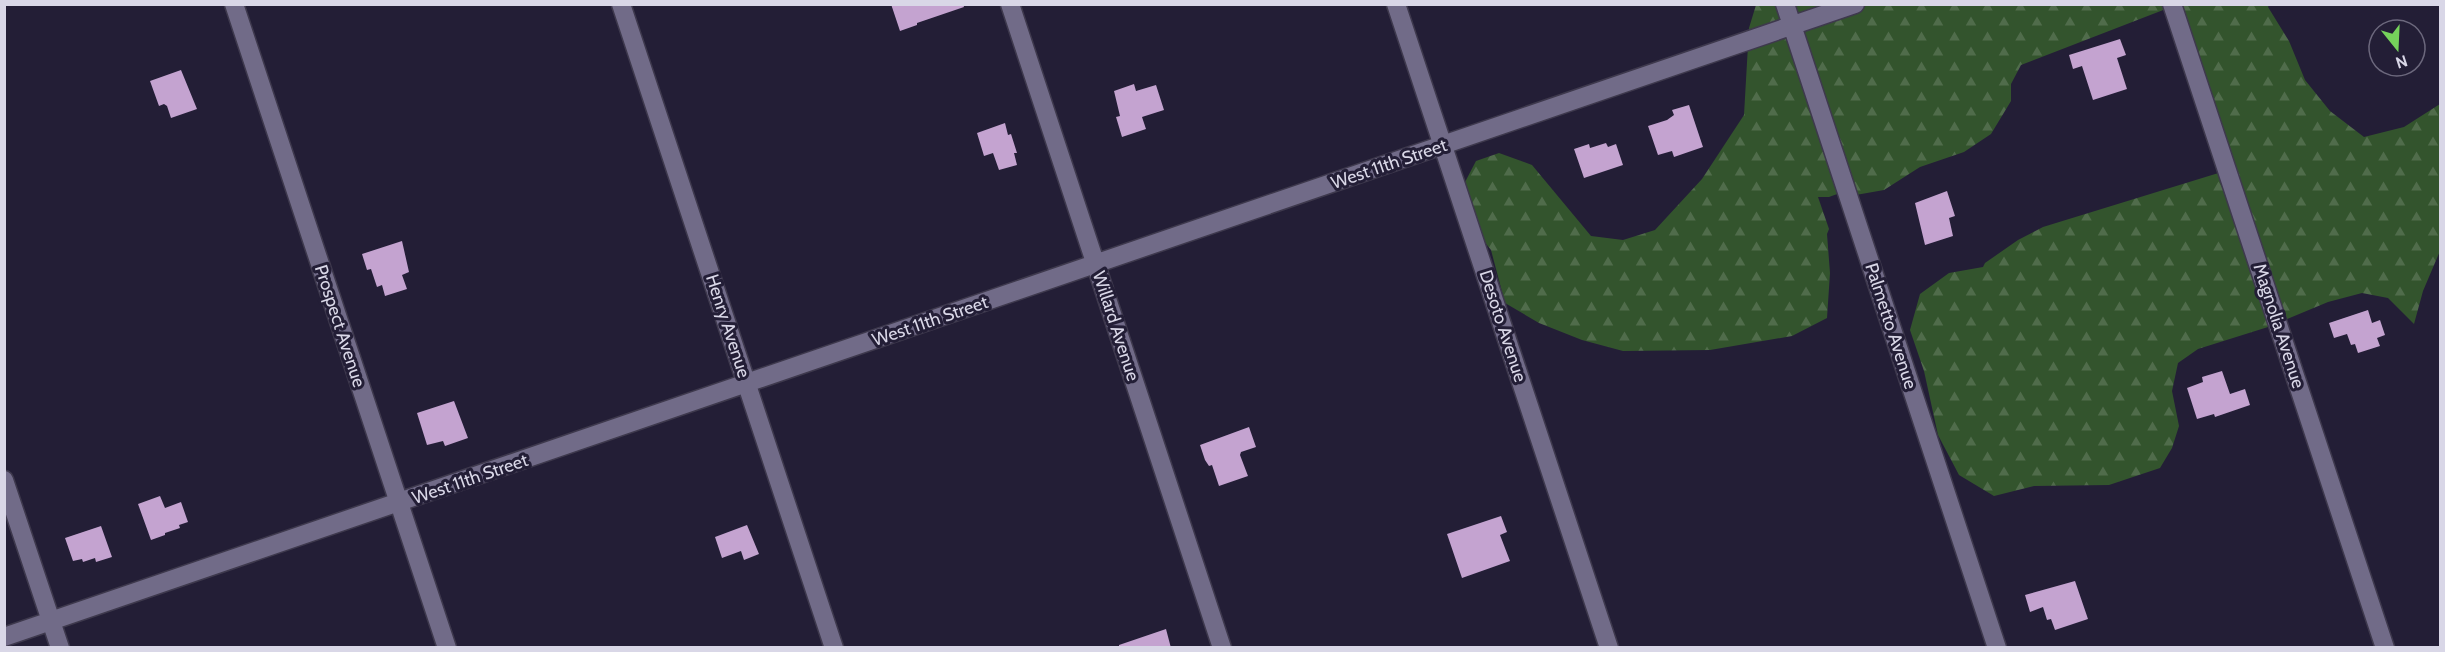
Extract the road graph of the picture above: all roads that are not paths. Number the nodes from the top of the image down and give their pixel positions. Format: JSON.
{"nodes":[{"id":1,"x":234,"y":4,"type":"edge"},
{"id":2,"x":621,"y":4,"type":"edge"},
{"id":3,"x":1010,"y":4,"type":"edge"},
{"id":4,"x":1396,"y":4,"type":"edge"},
{"id":5,"x":1785,"y":4,"type":"edge"},
{"id":6,"x":1855,"y":4,"type":"edge"},
{"id":7,"x":2172,"y":4,"type":"edge"},
{"id":8,"x":1792,"y":26,"type":"junction"},
{"id":9,"x":1443,"y":146,"type":"junction"},
{"id":10,"x":1095,"y":263,"type":"junction"},
{"id":11,"x":747,"y":383,"type":"junction"},
{"id":12,"x":4,"y":480,"type":"edge"},
{"id":13,"x":398,"y":504,"type":"junction"},
{"id":14,"x":52,"y":621,"type":"junction"},
{"id":15,"x":4,"y":637,"type":"edge"},
{"id":16,"x":60,"y":648,"type":"edge"},
{"id":17,"x":447,"y":648,"type":"edge"},
{"id":18,"x":834,"y":648,"type":"edge"},
{"id":19,"x":1222,"y":648,"type":"edge"},
{"id":20,"x":1609,"y":648,"type":"edge"},
{"id":21,"x":1997,"y":648,"type":"edge"},
{"id":22,"x":2385,"y":648,"type":"edge"}],
"edges":[{"from":1,"to":13,"type":"street","name":"Prospect Avenue"},
{"from":2,"to":11,"type":"street","name":"Henry Avenue"},
{"from":3,"to":10,"type":"street","name":"Willard Avenue"},
{"from":4,"to":9,"type":"street","name":"Desoto Avenue"},
{"from":5,"to":8,"type":"street","name":"Palmetto Avenue"},
{"from":6,"to":8,"type":"street","name":"West 11th Street"},
{"from":7,"to":22,"type":"street","name":"Magnolia Avenue"},
{"from":8,"to":9,"type":"street","name":"West 11th Street"},
{"from":8,"to":21,"type":"street","name":"Palmetto Avenue"},
{"from":9,"to":10,"type":"street","name":"West 11th Street"},
{"from":9,"to":20,"type":"street","name":"Desoto Avenue"},
{"from":10,"to":11,"type":"street","name":"West 11th Street"},
{"from":10,"to":19,"type":"street","name":"Willard Avenue"},
{"from":11,"to":13,"type":"street","name":"West 11th Street"},
{"from":11,"to":18,"type":"street","name":"Henry Avenue"},
{"from":12,"to":14,"type":"street"},
{"from":13,"to":14,"type":"street","name":"West 11th Street"},
{"from":13,"to":17,"type":"street","name":"Prospect Avenue"},
{"from":14,"to":15,"type":"street","name":"West 11th Street"},
{"from":14,"to":16,"type":"street"}]}
